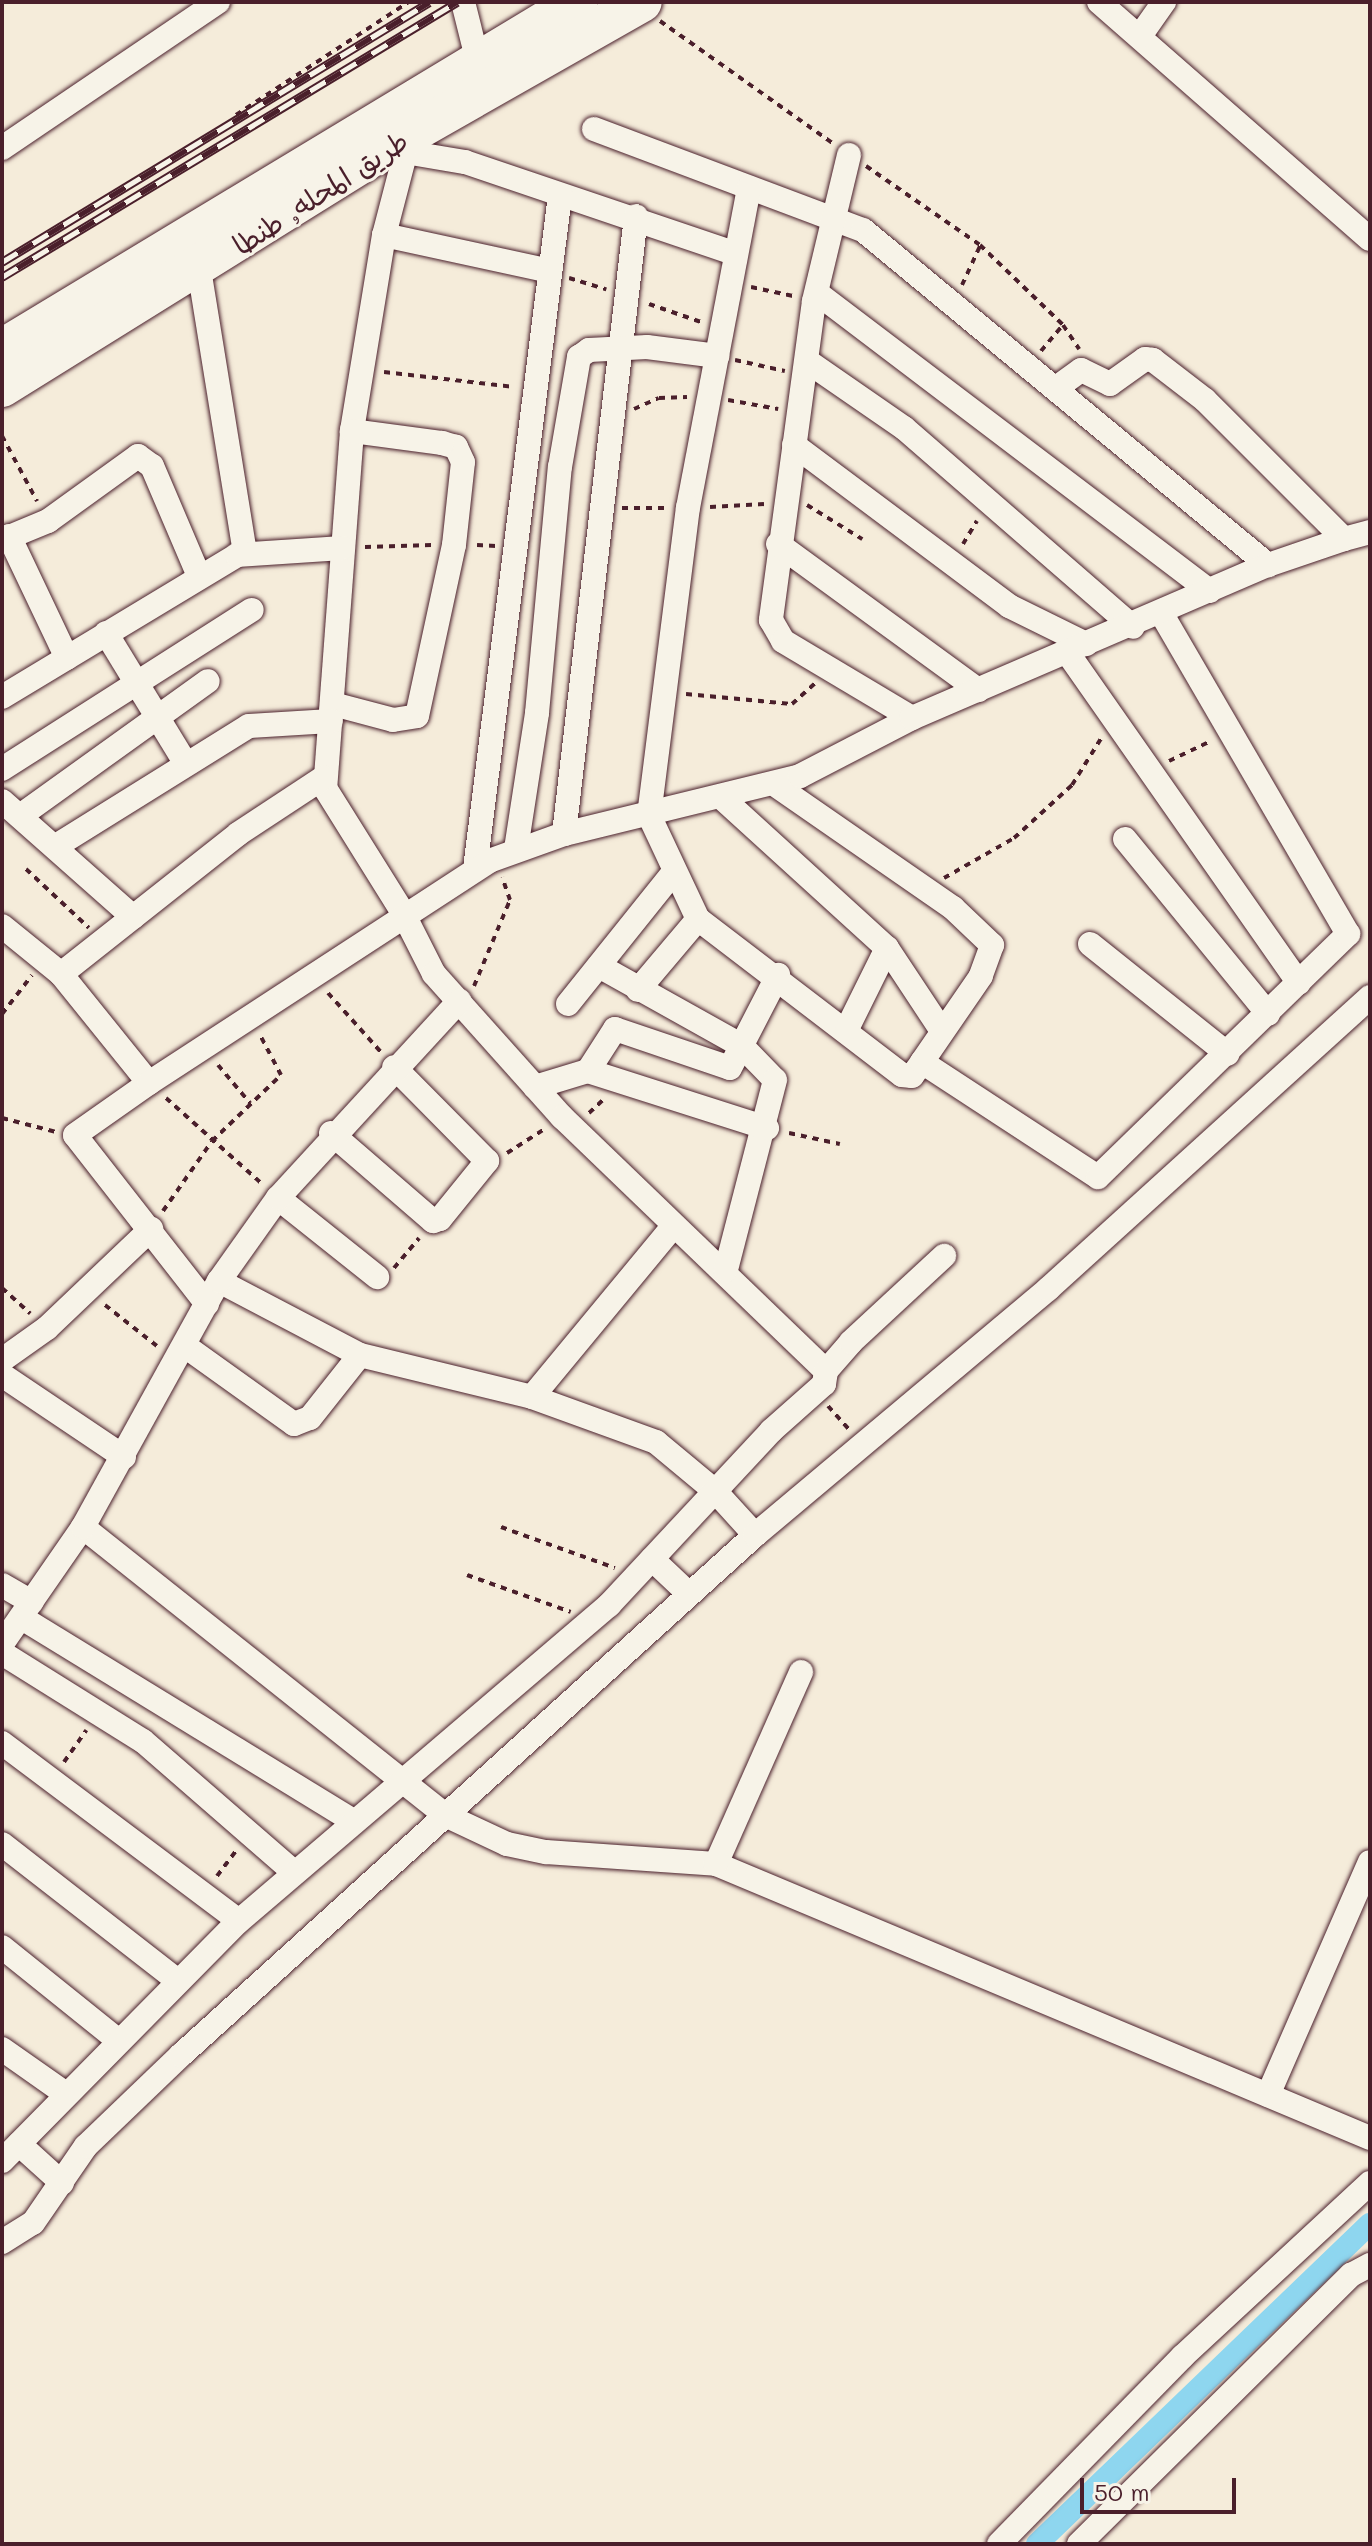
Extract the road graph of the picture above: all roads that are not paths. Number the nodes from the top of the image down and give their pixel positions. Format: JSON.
{"nodes":[{"id":1,"x":463,"y":2,"type":"edge"},
{"id":2,"x":1099,"y":2,"type":"edge"},
{"id":3,"x":1164,"y":2,"type":"edge"},
{"id":4,"x":640,"y":3,"type":"edge"},
{"id":5,"x":212,"y":4,"type":"edge"},
{"id":6,"x":559,"y":6,"type":"edge"},
{"id":7,"x":1140,"y":36,"type":"junction"},
{"id":8,"x":477,"y":58,"type":"junction"},
{"id":9,"x":594,"y":129,"type":"dead end"},
{"id":10,"x":400,"y":133,"type":"junction"},
{"id":11,"x":2,"y":148,"type":"edge"},
{"id":12,"x":849,"y":155,"type":"road end"},
{"id":13,"x":749,"y":188,"type":"junction"},
{"id":14,"x":560,"y":195,"type":"junction"},
{"id":15,"x":636,"y":216,"type":"junction"},
{"id":16,"x":836,"y":221,"type":"junction"},
{"id":17,"x":384,"y":235,"type":"junction"},
{"id":18,"x":1370,"y":239,"type":"edge"},
{"id":19,"x":734,"y":253,"type":"junction"},
{"id":20,"x":199,"y":269,"type":"junction"},
{"id":21,"x":550,"y":271,"type":"junction"},
{"id":22,"x":816,"y":297,"type":"junction"},
{"id":23,"x":621,"y":348,"type":"junction"},
{"id":24,"x":2,"y":349,"type":"edge"},
{"id":25,"x":717,"y":356,"type":"junction"},
{"id":26,"x":806,"y":368,"type":"junction"},
{"id":27,"x":2,"y":387,"type":"edge"},
{"id":28,"x":1058,"y":387,"type":"junction"},
{"id":29,"x":352,"y":431,"type":"junction"},
{"id":30,"x":794,"y":445,"type":"junction"},
{"id":31,"x":1370,"y":532,"type":"edge"},
{"id":32,"x":5,"y":538,"type":"edge"},
{"id":33,"x":1344,"y":539,"type":"junction"},
{"id":34,"x":778,"y":544,"type":"junction"},
{"id":35,"x":342,"y":548,"type":"junction"},
{"id":36,"x":245,"y":552,"type":"junction"},
{"id":37,"x":1268,"y":565,"type":"junction"},
{"id":38,"x":199,"y":576,"type":"junction"},
{"id":39,"x":1210,"y":591,"type":"junction"},
{"id":40,"x":252,"y":610,"type":"dead end"},
{"id":41,"x":1162,"y":615,"type":"junction"},
{"id":42,"x":1133,"y":627,"type":"junction"},
{"id":43,"x":106,"y":633,"type":"junction"},
{"id":44,"x":1076,"y":648,"type":"junction"},
{"id":45,"x":67,"y":658,"type":"junction"},
{"id":46,"x":208,"y":681,"type":"dead end"},
{"id":47,"x":135,"y":686,"type":"junction"},
{"id":48,"x":978,"y":690,"type":"junction"},
{"id":49,"x":2,"y":697,"type":"edge"},
{"id":50,"x":332,"y":713,"type":"junction"},
{"id":51,"x":153,"y":717,"type":"junction"},
{"id":52,"x":912,"y":718,"type":"junction"},
{"id":53,"x":186,"y":764,"type":"junction"},
{"id":54,"x":2,"y":769,"type":"edge"},
{"id":55,"x":323,"y":778,"type":"junction"},
{"id":56,"x":774,"y":784,"type":"junction"},
{"id":57,"x":721,"y":797,"type":"junction"},
{"id":58,"x":11,"y":809,"type":"edge"},
{"id":59,"x":649,"y":815,"type":"junction"},
{"id":60,"x":564,"y":834,"type":"junction"},
{"id":61,"x":1125,"y":839,"type":"dead end"},
{"id":62,"x":56,"y":846,"type":"junction"},
{"id":63,"x":516,"y":849,"type":"junction"},
{"id":64,"x":482,"y":865,"type":"junction"},
{"id":65,"x":672,"y":874,"type":"junction"},
{"id":66,"x":403,"y":913,"type":"junction"},
{"id":67,"x":133,"y":917,"type":"junction"},
{"id":68,"x":698,"y":919,"type":"junction"},
{"id":69,"x":2,"y":926,"type":"edge"},
{"id":70,"x":1090,"y":944,"type":"dead end"},
{"id":71,"x":887,"y":948,"type":"junction"},
{"id":72,"x":599,"y":966,"type":"junction"},
{"id":73,"x":52,"y":967,"type":"junction"},
{"id":74,"x":778,"y":975,"type":"junction"},
{"id":75,"x":1299,"y":983,"type":"junction"},
{"id":76,"x":638,"y":990,"type":"junction"},
{"id":77,"x":1370,"y":997,"type":"edge"},
{"id":78,"x":462,"y":1004,"type":"junction"},
{"id":79,"x":568,"y":1004,"type":"dead end"},
{"id":80,"x":1268,"y":1014,"type":"junction"},
{"id":81,"x":847,"y":1029,"type":"junction"},
{"id":82,"x":942,"y":1031,"type":"junction"},
{"id":83,"x":742,"y":1046,"type":"junction"},
{"id":84,"x":1228,"y":1054,"type":"junction"},
{"id":85,"x":922,"y":1062,"type":"junction"},
{"id":86,"x":394,"y":1067,"type":"junction"},
{"id":87,"x":588,"y":1071,"type":"junction"},
{"id":88,"x":149,"y":1083,"type":"junction"},
{"id":89,"x":535,"y":1087,"type":"junction"},
{"id":90,"x":767,"y":1128,"type":"junction"},
{"id":91,"x":331,"y":1133,"type":"junction"},
{"id":92,"x":278,"y":1198,"type":"junction"},
{"id":93,"x":672,"y":1228,"type":"junction"},
{"id":94,"x":151,"y":1229,"type":"junction"},
{"id":95,"x":944,"y":1256,"type":"dead end"},
{"id":96,"x":726,"y":1270,"type":"junction"},
{"id":97,"x":377,"y":1277,"type":"road end"},
{"id":98,"x":219,"y":1281,"type":"junction"},
{"id":99,"x":207,"y":1304,"type":"junction"},
{"id":100,"x":6,"y":1353,"type":"edge"},
{"id":101,"x":181,"y":1354,"type":"junction"},
{"id":102,"x":360,"y":1355,"type":"junction"},
{"id":103,"x":2,"y":1375,"type":"edge"},
{"id":104,"x":821,"y":1382,"type":"junction"},
{"id":105,"x":532,"y":1397,"type":"junction"},
{"id":106,"x":124,"y":1457,"type":"junction"},
{"id":107,"x":715,"y":1491,"type":"junction"},
{"id":108,"x":83,"y":1527,"type":"junction"},
{"id":109,"x":755,"y":1535,"type":"junction"},
{"id":110,"x":645,"y":1567,"type":"junction"},
{"id":111,"x":2,"y":1585,"type":"edge"},
{"id":112,"x":689,"y":1594,"type":"junction"},
{"id":113,"x":27,"y":1610,"type":"junction"},
{"id":114,"x":2,"y":1644,"type":"edge"},
{"id":115,"x":2,"y":1653,"type":"edge"},
{"id":116,"x":801,"y":1672,"type":"dead end"},
{"id":117,"x":2,"y":1743,"type":"edge"},
{"id":118,"x":400,"y":1779,"type":"junction"},
{"id":119,"x":445,"y":1815,"type":"junction"},
{"id":120,"x":352,"y":1820,"type":"junction"},
{"id":121,"x":2,"y":1844,"type":"edge"},
{"id":122,"x":1370,"y":1862,"type":"edge"},
{"id":123,"x":716,"y":1864,"type":"junction"},
{"id":124,"x":295,"y":1873,"type":"junction"},
{"id":125,"x":239,"y":1921,"type":"junction"},
{"id":126,"x":2,"y":1947,"type":"edge"},
{"id":127,"x":177,"y":1980,"type":"junction"},
{"id":128,"x":119,"y":2041,"type":"junction"},
{"id":129,"x":2,"y":2049,"type":"edge"},
{"id":130,"x":66,"y":2094,"type":"junction"},
{"id":131,"x":1268,"y":2095,"type":"junction"},
{"id":132,"x":1370,"y":2138,"type":"edge"},
{"id":133,"x":10,"y":2152,"type":"edge"},
{"id":134,"x":62,"y":2183,"type":"junction"},
{"id":135,"x":1370,"y":2183,"type":"edge"},
{"id":136,"x":2,"y":2242,"type":"edge"},
{"id":137,"x":1370,"y":2265,"type":"edge"},
{"id":138,"x":999,"y":2544,"type":"edge"},
{"id":139,"x":1079,"y":2544,"type":"edge"}],
"edges":[{"from":1,"to":8,"type":"street"},
{"from":2,"to":7,"type":"street"},
{"from":3,"to":7,"type":"street"},
{"from":4,"to":10,"type":"highway","name":"طريق المحله, طنطا"},
{"from":5,"to":11,"type":"street"},
{"from":6,"to":8,"type":"highway","name":"طريق المحله, طنطا"},
{"from":7,"to":18,"type":"street"},
{"from":8,"to":10,"type":"highway","name":"طريق المحله, طنطا"},
{"from":9,"to":13,"type":"street"},
{"from":10,"to":14,"type":"street"},
{"from":10,"to":17,"type":"street"},
{"from":10,"to":20,"type":"highway","name":"طريق المحله, طنطا"},
{"from":10,"to":24,"type":"highway","name":"طريق المحله, طنطا"},
{"from":12,"to":16,"type":"street"},
{"from":13,"to":16,"type":"street"},
{"from":13,"to":19,"type":"street"},
{"from":14,"to":15,"type":"street"},
{"from":14,"to":21,"type":"street"},
{"from":15,"to":19,"type":"street"},
{"from":15,"to":23,"type":"street"},
{"from":16,"to":22,"type":"street"},
{"from":16,"to":28,"type":"street"},
{"from":17,"to":21,"type":"street"},
{"from":17,"to":29,"type":"street"},
{"from":19,"to":25,"type":"street"},
{"from":20,"to":27,"type":"highway","name":"طريق المحله, طنطا"},
{"from":20,"to":36,"type":"street"},
{"from":21,"to":64,"type":"street"},
{"from":22,"to":26,"type":"street"},
{"from":22,"to":39,"type":"street"},
{"from":23,"to":25,"type":"street"},
{"from":23,"to":60,"type":"street"},
{"from":23,"to":63,"type":"street"},
{"from":25,"to":59,"type":"street"},
{"from":26,"to":30,"type":"street"},
{"from":26,"to":42,"type":"street"},
{"from":28,"to":33,"type":"street"},
{"from":28,"to":37,"type":"street"},
{"from":29,"to":35,"type":"street"},
{"from":29,"to":50,"type":"street"},
{"from":30,"to":34,"type":"street"},
{"from":30,"to":44,"type":"street"},
{"from":31,"to":33,"type":"street"},
{"from":32,"to":38,"type":"street"},
{"from":32,"to":45,"type":"street"},
{"from":33,"to":37,"type":"street"},
{"from":34,"to":48,"type":"street"},
{"from":34,"to":52,"type":"street"},
{"from":35,"to":36,"type":"street"},
{"from":35,"to":50,"type":"street"},
{"from":36,"to":38,"type":"street"},
{"from":37,"to":39,"type":"street"},
{"from":38,"to":43,"type":"street"},
{"from":39,"to":41,"type":"street"},
{"from":40,"to":47,"type":"street"},
{"from":41,"to":42,"type":"street"},
{"from":41,"to":75,"type":"street"},
{"from":42,"to":44,"type":"street"},
{"from":43,"to":45,"type":"street"},
{"from":43,"to":47,"type":"street"},
{"from":44,"to":48,"type":"street"},
{"from":44,"to":75,"type":"street"},
{"from":45,"to":49,"type":"street"},
{"from":46,"to":51,"type":"street"},
{"from":47,"to":51,"type":"street"},
{"from":47,"to":54,"type":"street"},
{"from":48,"to":52,"type":"street"},
{"from":50,"to":53,"type":"street"},
{"from":50,"to":55,"type":"street"},
{"from":51,"to":53,"type":"street"},
{"from":51,"to":58,"type":"street"},
{"from":52,"to":56,"type":"street"},
{"from":53,"to":62,"type":"street"},
{"from":55,"to":66,"type":"street"},
{"from":55,"to":67,"type":"street"},
{"from":56,"to":57,"type":"street"},
{"from":56,"to":82,"type":"street"},
{"from":57,"to":59,"type":"street"},
{"from":57,"to":71,"type":"street"},
{"from":58,"to":62,"type":"street"},
{"from":59,"to":60,"type":"street"},
{"from":59,"to":65,"type":"street"},
{"from":60,"to":63,"type":"street"},
{"from":61,"to":80,"type":"street"},
{"from":62,"to":67,"type":"street"},
{"from":63,"to":64,"type":"street"},
{"from":64,"to":66,"type":"street"},
{"from":65,"to":68,"type":"street"},
{"from":65,"to":72,"type":"street"},
{"from":66,"to":78,"type":"street"},
{"from":66,"to":88,"type":"street"},
{"from":67,"to":73,"type":"street"},
{"from":68,"to":74,"type":"street"},
{"from":68,"to":76,"type":"street"},
{"from":69,"to":73,"type":"street"},
{"from":70,"to":84,"type":"street"},
{"from":71,"to":81,"type":"street"},
{"from":71,"to":82,"type":"street"},
{"from":72,"to":76,"type":"street"},
{"from":72,"to":79,"type":"street"},
{"from":73,"to":88,"type":"street"},
{"from":74,"to":81,"type":"street"},
{"from":74,"to":83,"type":"street"},
{"from":75,"to":80,"type":"street"},
{"from":76,"to":83,"type":"street"},
{"from":77,"to":109,"type":"street"},
{"from":78,"to":86,"type":"street"},
{"from":78,"to":89,"type":"street"},
{"from":80,"to":84,"type":"street"},
{"from":81,"to":85,"type":"street"},
{"from":82,"to":85,"type":"street"},
{"from":83,"to":87,"type":"street"},
{"from":83,"to":90,"type":"street"},
{"from":84,"to":85,"type":"street"},
{"from":86,"to":91,"type":"street"},
{"from":86,"to":91,"type":"street"},
{"from":87,"to":89,"type":"street"},
{"from":87,"to":90,"type":"street"},
{"from":88,"to":94,"type":"street"},
{"from":89,"to":93,"type":"street"},
{"from":90,"to":96,"type":"street"},
{"from":91,"to":92,"type":"street"},
{"from":92,"to":97,"type":"street"},
{"from":92,"to":98,"type":"street"},
{"from":93,"to":96,"type":"street"},
{"from":93,"to":105,"type":"street"},
{"from":94,"to":99,"type":"street"},
{"from":94,"to":100,"type":"street"},
{"from":95,"to":104,"type":"street"},
{"from":96,"to":104,"type":"street"},
{"from":98,"to":99,"type":"street"},
{"from":98,"to":102,"type":"street"},
{"from":99,"to":101,"type":"street"},
{"from":101,"to":102,"type":"street"},
{"from":101,"to":106,"type":"street"},
{"from":102,"to":105,"type":"street"},
{"from":103,"to":106,"type":"street"},
{"from":104,"to":107,"type":"street"},
{"from":105,"to":107,"type":"street"},
{"from":106,"to":108,"type":"street"},
{"from":107,"to":109,"type":"street"},
{"from":107,"to":110,"type":"street"},
{"from":108,"to":113,"type":"street"},
{"from":108,"to":118,"type":"street"},
{"from":109,"to":112,"type":"street"},
{"from":110,"to":112,"type":"street"},
{"from":110,"to":118,"type":"street"},
{"from":111,"to":113,"type":"street"},
{"from":112,"to":119,"type":"street"},
{"from":113,"to":114,"type":"street"},
{"from":113,"to":120,"type":"street"},
{"from":115,"to":124,"type":"street"},
{"from":116,"to":123,"type":"street"},
{"from":117,"to":125,"type":"street"},
{"from":118,"to":119,"type":"street"},
{"from":118,"to":120,"type":"street"},
{"from":119,"to":123,"type":"street"},
{"from":119,"to":134,"type":"street"},
{"from":120,"to":124,"type":"street"},
{"from":121,"to":127,"type":"street"},
{"from":122,"to":131,"type":"street"},
{"from":123,"to":131,"type":"street"},
{"from":124,"to":125,"type":"street"},
{"from":125,"to":127,"type":"street"},
{"from":126,"to":128,"type":"street"},
{"from":127,"to":128,"type":"street"},
{"from":128,"to":130,"type":"street"},
{"from":129,"to":130,"type":"street"},
{"from":130,"to":133,"type":"street"},
{"from":131,"to":132,"type":"street"},
{"from":133,"to":134,"type":"street"},
{"from":134,"to":136,"type":"street"},
{"from":135,"to":138,"type":"street"},
{"from":137,"to":139,"type":"street"}]}
